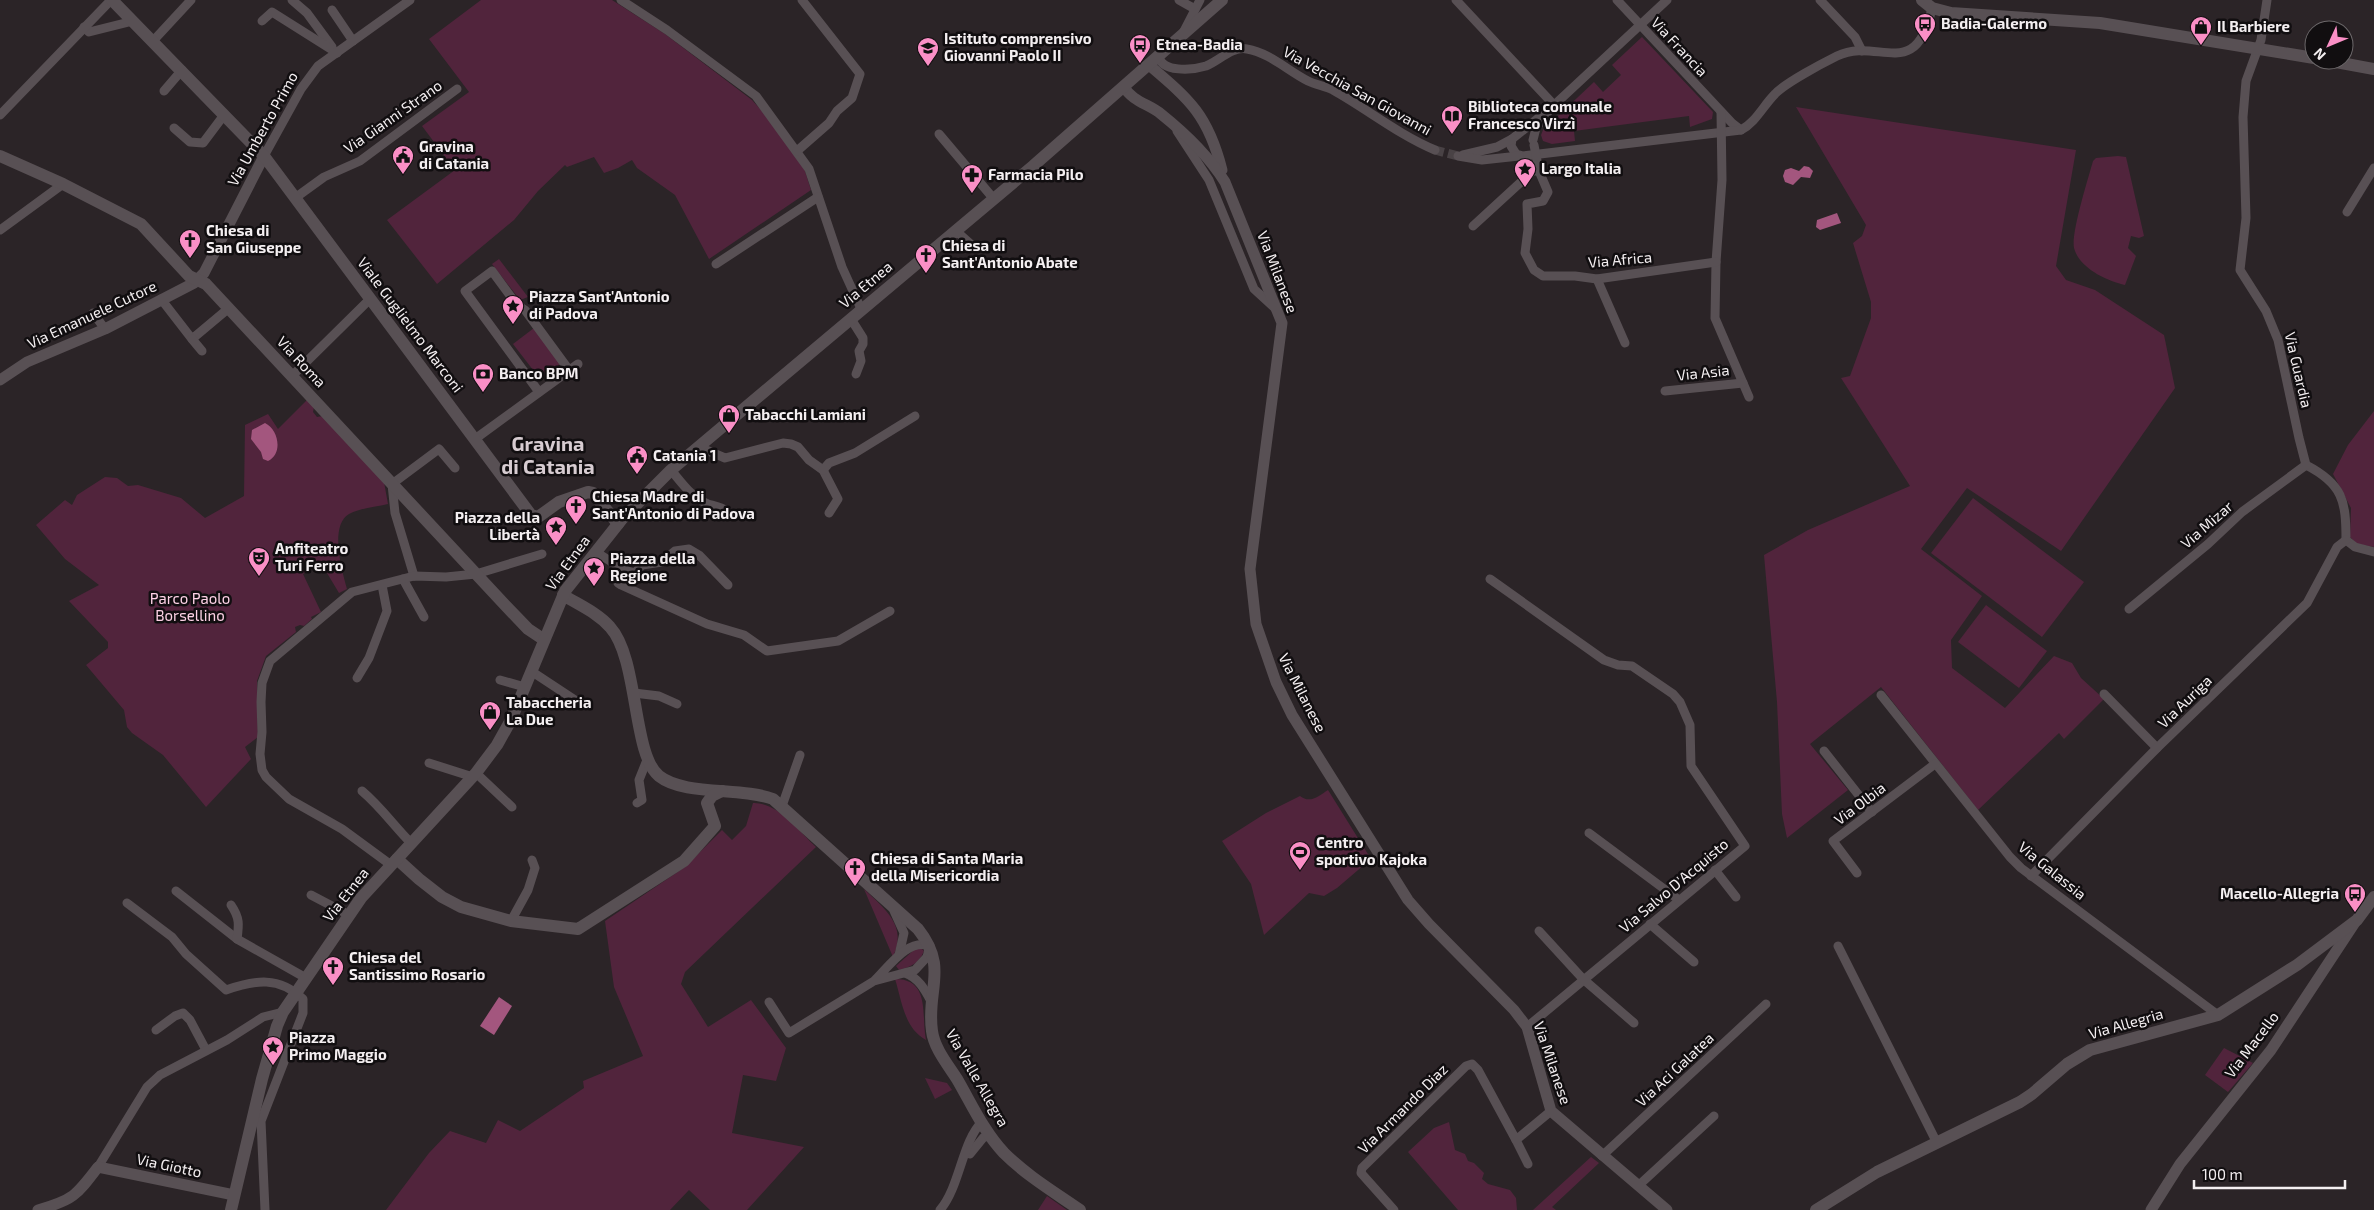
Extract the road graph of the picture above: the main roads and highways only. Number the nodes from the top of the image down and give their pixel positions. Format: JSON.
{"nodes":[{"id":1,"x":111,"y":0,"type":"edge"},
{"id":2,"x":1222,"y":0,"type":"edge"},
{"id":3,"x":1927,"y":4,"type":"edge"},
{"id":4,"x":2304,"y":56,"type":"edge"},
{"id":5,"x":2354,"y":65,"type":"edge"},
{"id":6,"x":2374,"y":69,"type":"edge"},
{"id":7,"x":0,"y":156,"type":"edge"},
{"id":8,"x":618,"y":524,"type":"junction"},
{"id":9,"x":563,"y":595,"type":"junction"},
{"id":10,"x":543,"y":639,"type":"junction"},
{"id":11,"x":681,"y":785,"type":"junction"},
{"id":12,"x":722,"y":791,"type":"junction"},
{"id":13,"x":708,"y":808,"type":"junction"},
{"id":14,"x":394,"y":862,"type":"junction"},
{"id":15,"x":2374,"y":897,"type":"edge"},
{"id":16,"x":2357,"y":920,"type":"joint"},
{"id":17,"x":231,"y":1210,"type":"edge"},
{"id":18,"x":1080,"y":1210,"type":"edge"},
{"id":19,"x":1816,"y":1210,"type":"edge"}],
"edges":[{"from":1,"to":8,"type":"main road","name":"Viale Guglielmo Marconi"},
{"from":2,"to":8,"type":"main road","name":"Via Etnea"},
{"from":3,"to":4,"type":"main road"},
{"from":5,"to":6,"type":"main road"},
{"from":7,"to":10,"type":"main road","name":"Via Roma"},
{"from":8,"to":9,"type":"main road","name":"Via Etnea"},
{"from":9,"to":10,"type":"main road","name":"Via Etnea"},
{"from":9,"to":11,"type":"main road"},
{"from":10,"to":14,"type":"main road","name":"Via Etnea"},
{"from":11,"to":12,"type":"main road","name":"Via Valle Allegra"},
{"from":11,"to":13,"type":"main road"},
{"from":12,"to":13,"type":"main road"},
{"from":12,"to":18,"type":"main road","name":"Via Valle Allegra"},
{"from":13,"to":14,"type":"main road"},
{"from":14,"to":17,"type":"main road","name":"Via Etnea"},
{"from":15,"to":16,"type":"main road","name":"Via Macello"},
{"from":16,"to":19,"type":"main road","name":"Via Allegria"}]}
